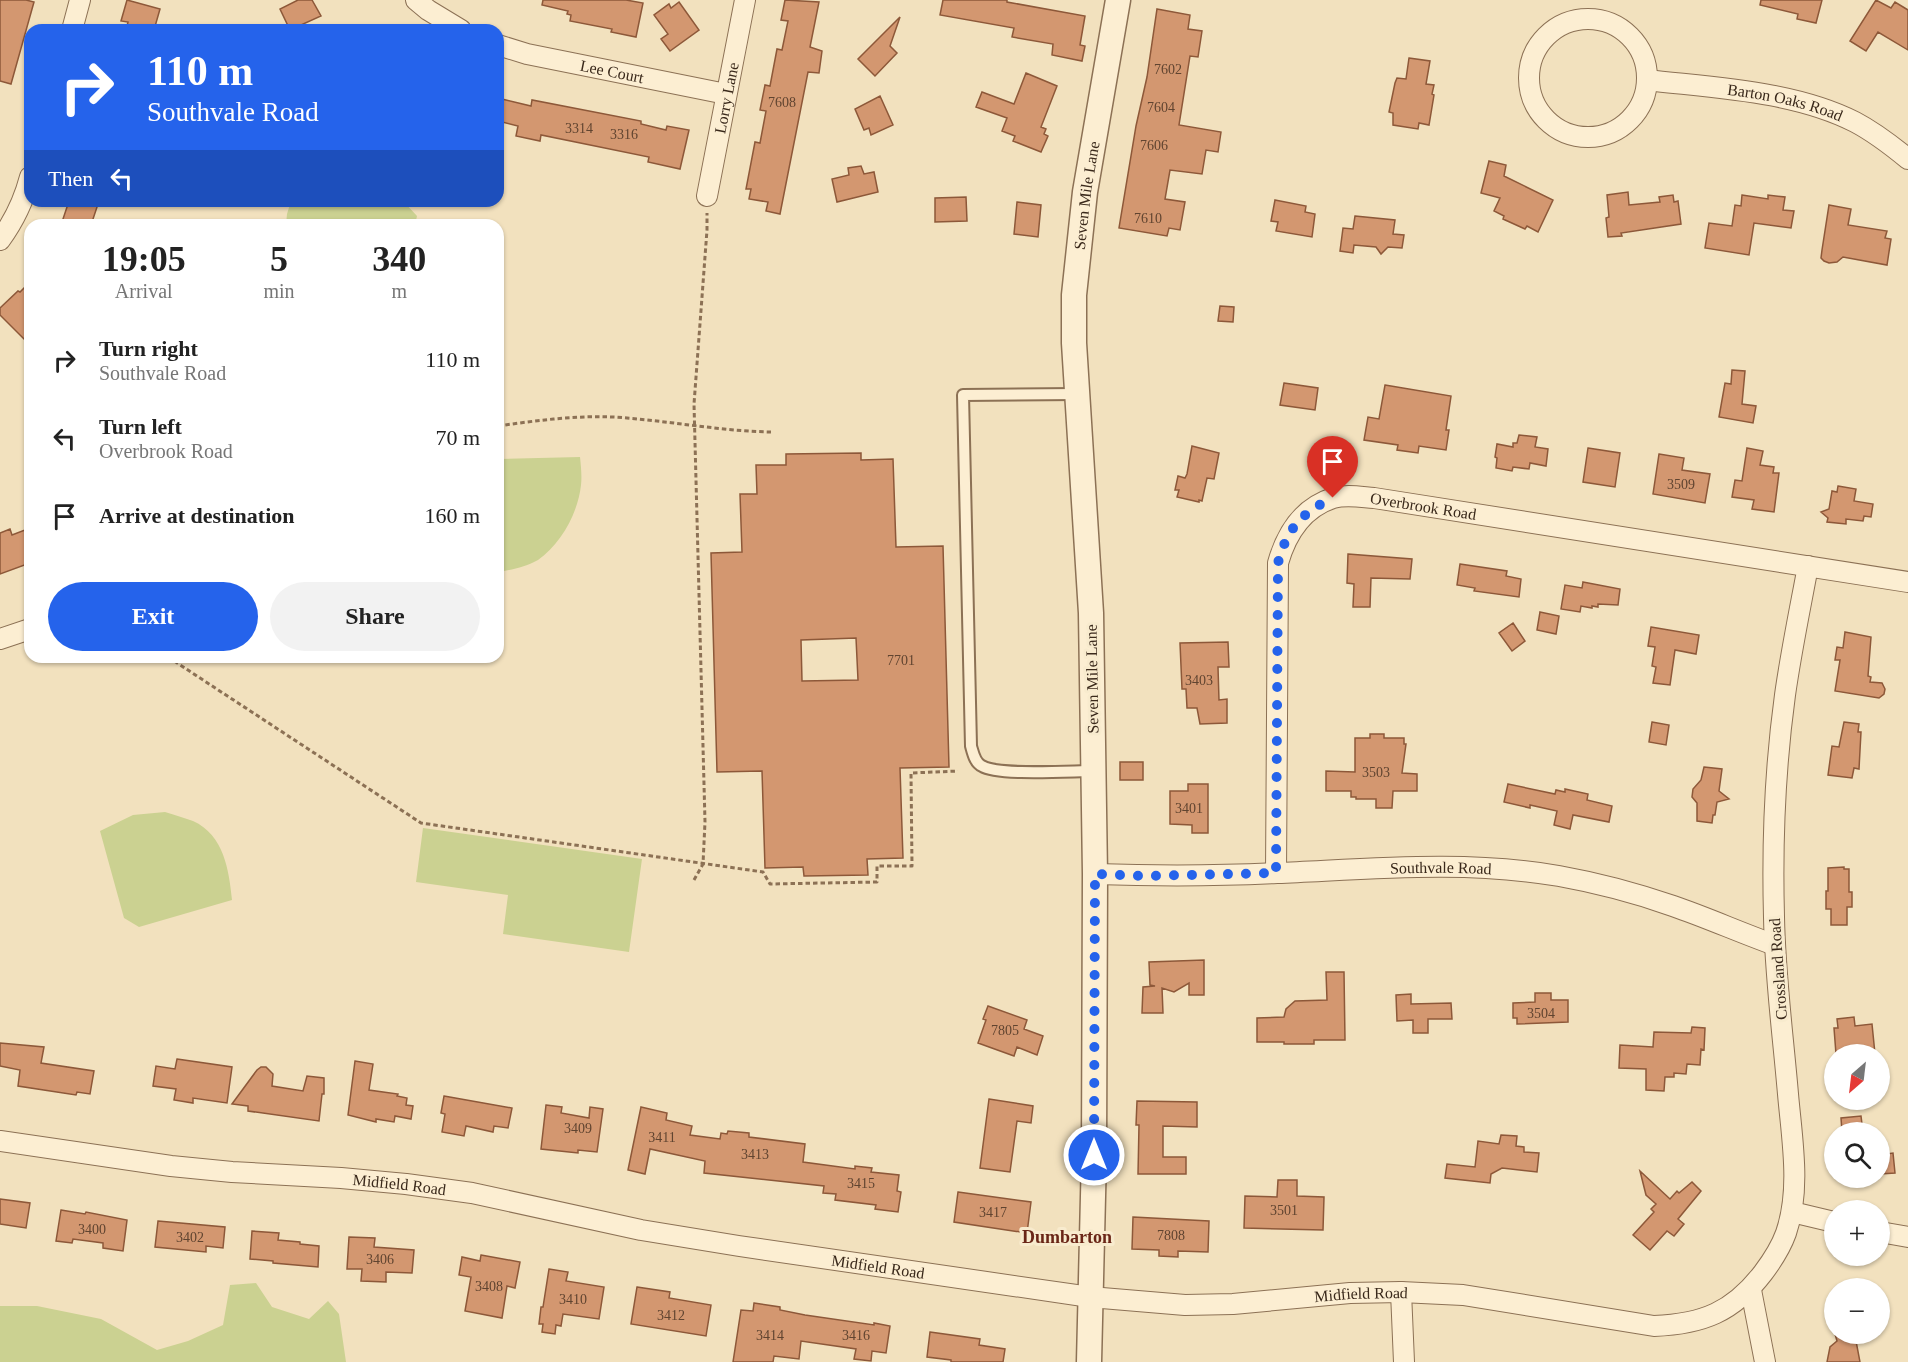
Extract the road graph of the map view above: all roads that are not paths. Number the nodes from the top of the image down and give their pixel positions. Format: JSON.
{"nodes":[{"id":1,"x":80,"y":0,"type":"edge"},
{"id":2,"x":416,"y":0,"type":"edge"},
{"id":3,"x":745,"y":0,"type":"edge"},
{"id":4,"x":1118,"y":0,"type":"edge"},
{"id":5,"x":74,"y":24,"type":"edge"},
{"id":6,"x":451,"y":24,"type":"edge"},
{"id":7,"x":504,"y":47,"type":"edge"},
{"id":8,"x":1647,"y":80,"type":"junction"},
{"id":9,"x":726,"y":94,"type":"junction"},
{"id":10,"x":1908,"y":159,"type":"edge"},
{"id":11,"x":24,"y":196,"type":"edge"},
{"id":12,"x":707,"y":196,"type":"road end"},
{"id":13,"x":0,"y":240,"type":"edge"},
{"id":14,"x":1078,"y":394,"type":"junction"},
{"id":15,"x":1808,"y":566,"type":"junction"},
{"id":16,"x":1908,"y":582,"type":"edge"},
{"id":17,"x":24,"y":631,"type":"edge"},
{"id":18,"x":0,"y":639,"type":"edge"},
{"id":19,"x":1094,"y":771,"type":"junction"},
{"id":20,"x":1276,"y":873,"type":"junction"},
{"id":21,"x":1095,"y":874,"type":"junction"},
{"id":22,"x":1775,"y":945,"type":"junction"},
{"id":23,"x":0,"y":1141,"type":"edge"},
{"id":24,"x":1792,"y":1212,"type":"junction"},
{"id":25,"x":1824,"y":1220,"type":"edge"},
{"id":26,"x":1890,"y":1234,"type":"edge"},
{"id":27,"x":1908,"y":1237,"type":"edge"},
{"id":28,"x":1750,"y":1290,"type":"junction"},
{"id":29,"x":1401,"y":1292,"type":"junction"},
{"id":30,"x":1090,"y":1297,"type":"junction"},
{"id":31,"x":1089,"y":1362,"type":"edge"},
{"id":32,"x":1404,"y":1362,"type":"edge"},
{"id":33,"x":1765,"y":1362,"type":"edge"}],
"edges":[{"from":1,"to":5,"type":"street"},
{"from":2,"to":6,"type":"street"},
{"from":3,"to":9,"type":"street","name":"Lorry Lane"},
{"from":4,"to":14,"type":"street","name":"Seven Mile Lane"},
{"from":7,"to":9,"type":"street","name":"Lee Court"},
{"from":8,"to":8,"type":"street"},
{"from":8,"to":10,"type":"street","name":"Barton Oaks Road"},
{"from":9,"to":12,"type":"street","name":"Lorry Lane"},
{"from":11,"to":13,"type":"street"},
{"from":14,"to":19,"type":"street","name":"Seven Mile Lane"},
{"from":14,"to":19,"type":"lane"},
{"from":15,"to":16,"type":"street","name":"Overbrook Road"},
{"from":15,"to":20,"type":"street","name":"Overbrook Road"},
{"from":15,"to":22,"type":"street","name":"Crossland Road"},
{"from":17,"to":18,"type":"street"},
{"from":19,"to":21,"type":"street","name":"Seven Mile Lane"},
{"from":20,"to":21,"type":"street","name":"Southvale Road"},
{"from":20,"to":22,"type":"street","name":"Southvale Road"},
{"from":21,"to":30,"type":"street","name":"Seven Mile Lane"},
{"from":22,"to":24,"type":"street","name":"Crossland Road"},
{"from":23,"to":30,"type":"street","name":"Midfield Road"},
{"from":24,"to":25,"type":"street"},
{"from":24,"to":28,"type":"street","name":"Crossland Road"},
{"from":26,"to":27,"type":"street"},
{"from":28,"to":29,"type":"street","name":"Midfield Road"},
{"from":28,"to":33,"type":"street"},
{"from":29,"to":30,"type":"street","name":"Midfield Road"},
{"from":29,"to":32,"type":"street"},
{"from":30,"to":31,"type":"street","name":"Seven Mile Lane"}]}
